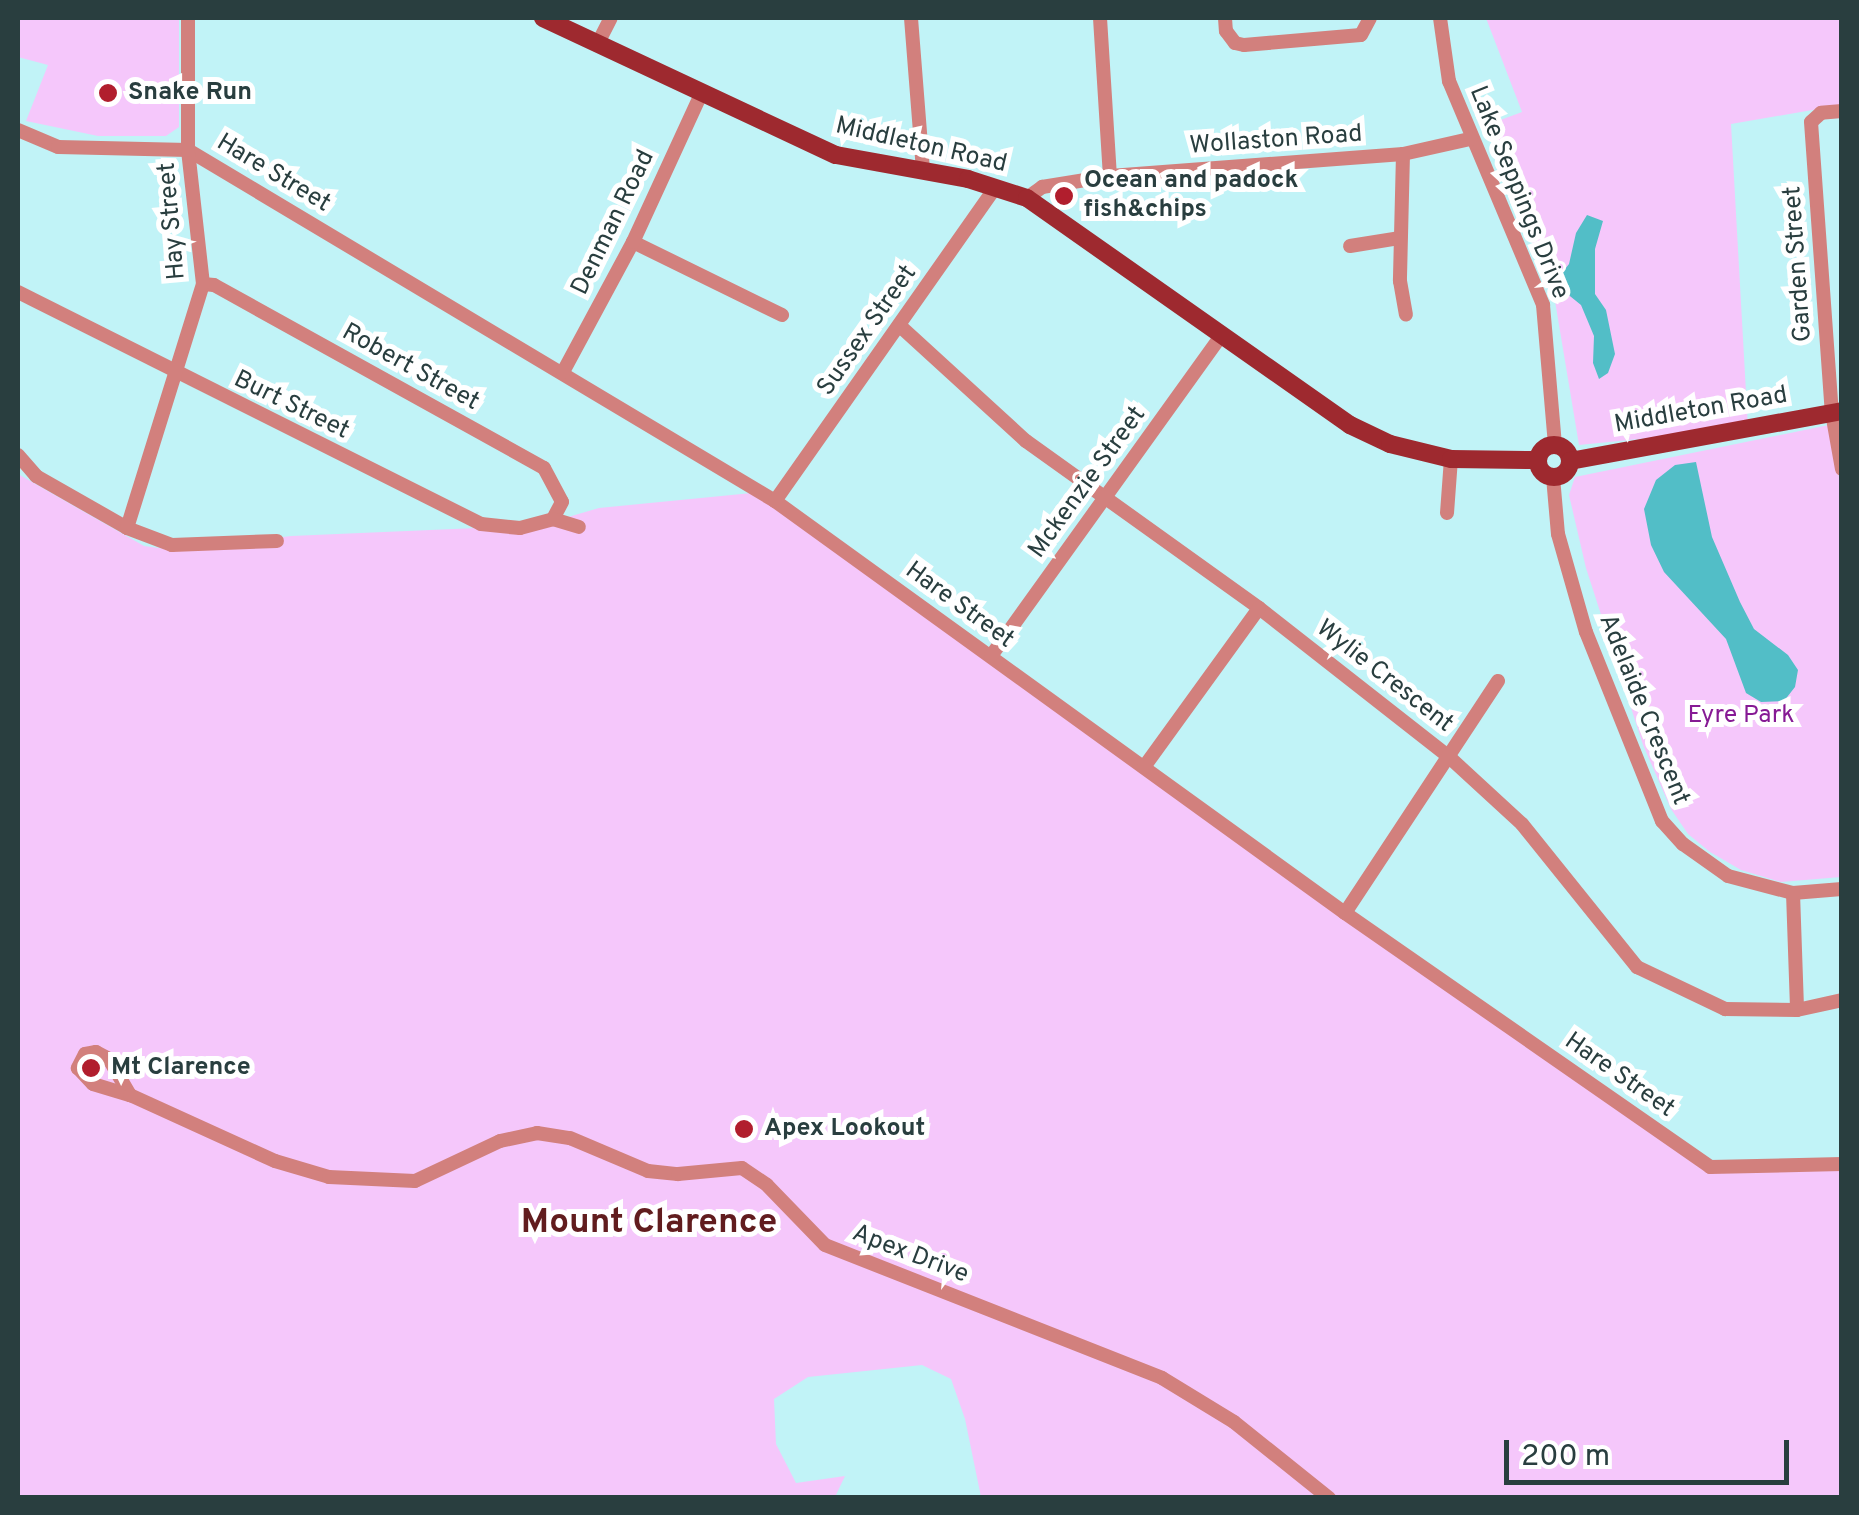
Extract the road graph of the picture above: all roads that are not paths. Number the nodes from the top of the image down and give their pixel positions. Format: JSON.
{"nodes":[{"id":1,"x":188,"y":18,"type":"edge"},
{"id":2,"x":543,"y":18,"type":"edge"},
{"id":3,"x":611,"y":18,"type":"edge"},
{"id":4,"x":911,"y":18,"type":"edge"},
{"id":5,"x":1100,"y":18,"type":"edge"},
{"id":6,"x":1225,"y":18,"type":"edge"},
{"id":7,"x":1370,"y":18,"type":"edge"},
{"id":8,"x":1440,"y":18,"type":"edge"},
{"id":9,"x":596,"y":45,"type":"junction"},
{"id":10,"x":702,"y":92,"type":"junction"},
{"id":11,"x":1842,"y":111,"type":"edge"},
{"id":12,"x":18,"y":130,"type":"edge"},
{"id":13,"x":1470,"y":139,"type":"junction"},
{"id":14,"x":188,"y":150,"type":"junction"},
{"id":15,"x":1403,"y":154,"type":"junction"},
{"id":16,"x":922,"y":169,"type":"junction"},
{"id":17,"x":1110,"y":176,"type":"junction"},
{"id":18,"x":996,"y":186,"type":"junction"},
{"id":19,"x":1027,"y":198,"type":"junction"},
{"id":20,"x":1400,"y":238,"type":"junction"},
{"id":21,"x":633,"y":242,"type":"junction"},
{"id":22,"x":1350,"y":246,"type":"dead end"},
{"id":23,"x":203,"y":284,"type":"junction"},
{"id":24,"x":18,"y":292,"type":"edge"},
{"id":25,"x":1406,"y":314,"type":"dead end"},
{"id":26,"x":782,"y":315,"type":"dead end"},
{"id":27,"x":900,"y":326,"type":"junction"},
{"id":28,"x":1221,"y":336,"type":"junction"},
{"id":29,"x":563,"y":372,"type":"junction"},
{"id":30,"x":178,"y":375,"type":"junction"},
{"id":31,"x":1837,"y":412,"type":"edge"},
{"id":32,"x":1556,"y":445,"type":"junction"},
{"id":33,"x":18,"y":455,"type":"edge"},
{"id":34,"x":1451,"y":458,"type":"junction"},
{"id":35,"x":1538,"y":460,"type":"junction"},
{"id":36,"x":1570,"y":461,"type":"junction"},
{"id":37,"x":1842,"y":469,"type":"edge"},
{"id":38,"x":1554,"y":477,"type":"junction"},
{"id":39,"x":1107,"y":496,"type":"junction"},
{"id":40,"x":775,"y":500,"type":"junction"},
{"id":41,"x":1446,"y":513,"type":"dead end"},
{"id":42,"x":553,"y":519,"type":"junction"},
{"id":43,"x":579,"y":527,"type":"dead end"},
{"id":44,"x":127,"y":528,"type":"junction"},
{"id":45,"x":277,"y":541,"type":"dead end"},
{"id":46,"x":1260,"y":608,"type":"junction"},
{"id":47,"x":991,"y":656,"type":"junction"},
{"id":48,"x":1498,"y":681,"type":"dead end"},
{"id":49,"x":1448,"y":756,"type":"junction"},
{"id":50,"x":1144,"y":767,"type":"junction"},
{"id":51,"x":1842,"y":889,"type":"edge"},
{"id":52,"x":1793,"y":893,"type":"junction"},
{"id":53,"x":1345,"y":912,"type":"junction"},
{"id":54,"x":1842,"y":1000,"type":"edge"},
{"id":55,"x":1797,"y":1010,"type":"junction"},
{"id":56,"x":130,"y":1095,"type":"dead end"},
{"id":57,"x":1842,"y":1164,"type":"edge"},
{"id":58,"x":1329,"y":1498,"type":"edge"}],
"edges":[{"from":1,"to":14,"type":"street","name":"Hay Street"},
{"from":2,"to":9,"type":"main road","name":"Middleton Road"},
{"from":3,"to":9,"type":"street"},
{"from":4,"to":16,"type":"street"},
{"from":5,"to":17,"type":"street"},
{"from":6,"to":7,"type":"street"},
{"from":8,"to":13,"type":"street","name":"Lake Seppings Drive"},
{"from":9,"to":10,"type":"main road","name":"Middleton Road"},
{"from":10,"to":16,"type":"main road","name":"Middleton Road"},
{"from":10,"to":21,"type":"street","name":"Denman Road"},
{"from":11,"to":31,"type":"street","name":"Garden Street"},
{"from":12,"to":14,"type":"street","name":"Hare Street"},
{"from":13,"to":15,"type":"street","name":"Wollaston Road"},
{"from":13,"to":32,"type":"street","name":"Lake Seppings Drive"},
{"from":14,"to":23,"type":"street","name":"Hay Street"},
{"from":14,"to":29,"type":"street","name":"Hare Street"},
{"from":15,"to":17,"type":"street","name":"Wollaston Road"},
{"from":15,"to":20,"type":"street"},
{"from":16,"to":18,"type":"main road","name":"Middleton Road"},
{"from":17,"to":19,"type":"street","name":"Wollaston Road"},
{"from":18,"to":19,"type":"main road","name":"Middleton Road"},
{"from":18,"to":27,"type":"street","name":"Sussex Street"},
{"from":19,"to":28,"type":"main road","name":"Middleton Road"},
{"from":20,"to":22,"type":"street"},
{"from":20,"to":25,"type":"street"},
{"from":21,"to":26,"type":"street"},
{"from":21,"to":29,"type":"street","name":"Denman Road"},
{"from":23,"to":30,"type":"street","name":"Hay Street"},
{"from":23,"to":42,"type":"street","name":"Robert Street"},
{"from":24,"to":30,"type":"street","name":"Burt Street"},
{"from":27,"to":39,"type":"street","name":"Wylie Crescent"},
{"from":27,"to":40,"type":"street","name":"Sussex Street"},
{"from":28,"to":34,"type":"main road","name":"Middleton Road"},
{"from":28,"to":39,"type":"street","name":"Mckenzie Street"},
{"from":29,"to":40,"type":"street","name":"Hare Street"},
{"from":30,"to":42,"type":"street","name":"Burt Street"},
{"from":30,"to":44,"type":"street","name":"Hay Street"},
{"from":31,"to":36,"type":"main road","name":"Middleton Road"},
{"from":31,"to":37,"type":"street","name":"Garden Street"},
{"from":32,"to":35,"type":"main road"},
{"from":32,"to":36,"type":"main road"},
{"from":33,"to":44,"type":"street"},
{"from":34,"to":35,"type":"main road","name":"Middleton Road"},
{"from":34,"to":41,"type":"street"},
{"from":35,"to":38,"type":"main road"},
{"from":36,"to":38,"type":"main road"},
{"from":38,"to":52,"type":"street","name":"Adelaide Crescent"},
{"from":39,"to":46,"type":"street","name":"Wylie Crescent"},
{"from":39,"to":47,"type":"street","name":"Mckenzie Street"},
{"from":40,"to":47,"type":"street","name":"Hare Street"},
{"from":42,"to":43,"type":"street"},
{"from":44,"to":45,"type":"street"},
{"from":46,"to":49,"type":"street","name":"Wylie Crescent"},
{"from":46,"to":50,"type":"street"},
{"from":47,"to":50,"type":"street","name":"Hare Street"},
{"from":48,"to":49,"type":"street"},
{"from":49,"to":53,"type":"street"},
{"from":49,"to":55,"type":"street","name":"Wylie Crescent"},
{"from":50,"to":53,"type":"street","name":"Hare Street"},
{"from":51,"to":52,"type":"street","name":"Adelaide Crescent"},
{"from":52,"to":55,"type":"street"},
{"from":53,"to":57,"type":"street","name":"Hare Street"},
{"from":54,"to":55,"type":"street","name":"Wylie Crescent"},
{"from":56,"to":58,"type":"street","name":"Apex Drive"}]}
